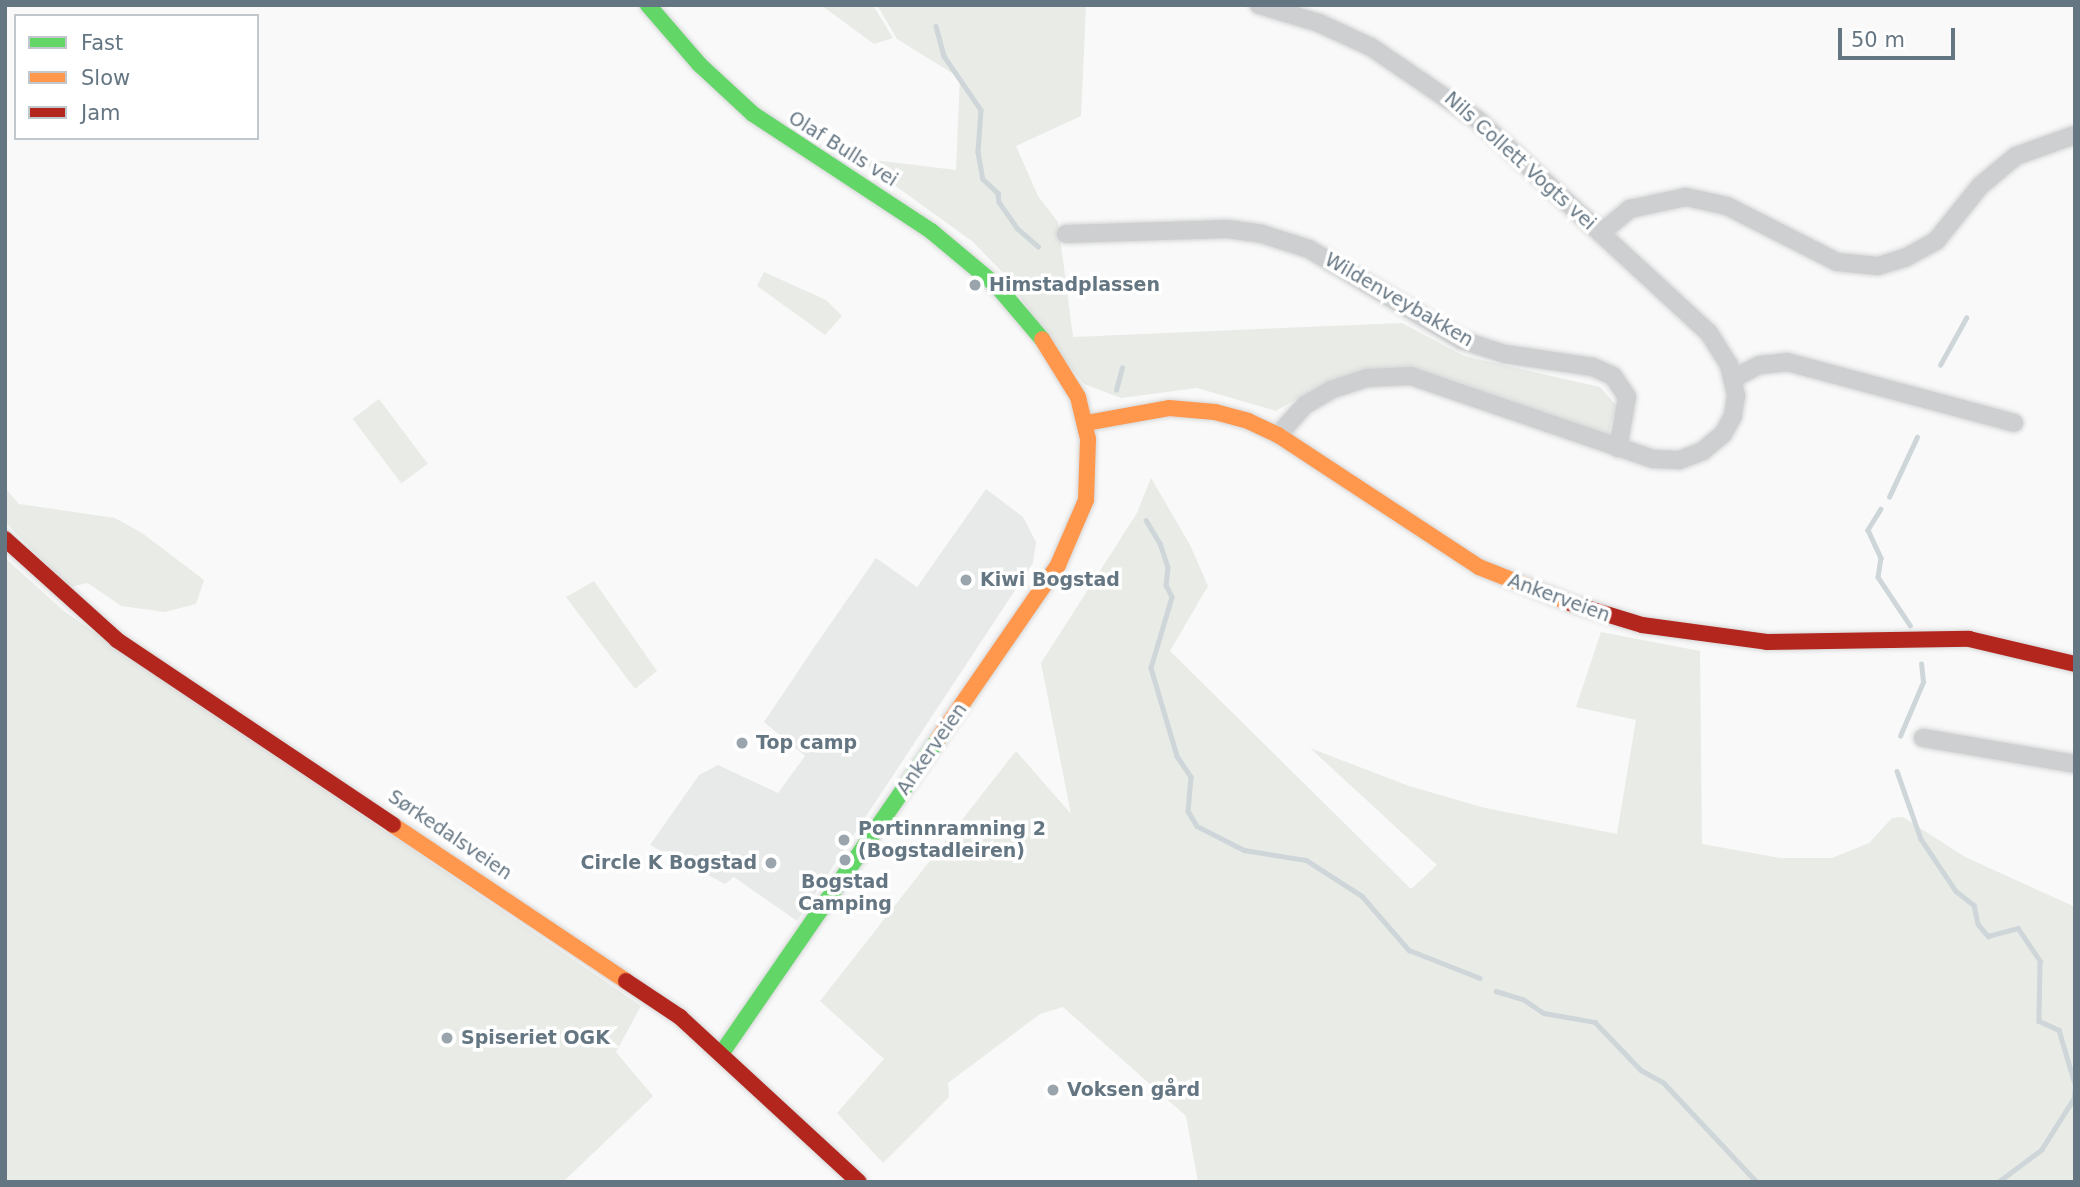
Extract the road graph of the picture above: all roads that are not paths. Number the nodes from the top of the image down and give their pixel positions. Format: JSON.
{"nodes":[{"id":1,"x":648,"y":5,"type":"edge"},
{"id":2,"x":1259,"y":5,"type":"edge"},
{"id":3,"x":2075,"y":135,"type":"edge"},
{"id":4,"x":1601,"y":233,"type":"junction"},
{"id":5,"x":1066,"y":234,"type":"dead end"},
{"id":6,"x":1026,"y":318,"type":"joint"},
{"id":7,"x":1734,"y":377,"type":"junction"},
{"id":8,"x":1086,"y":423,"type":"junction"},
{"id":9,"x":2014,"y":423,"type":"dead end"},
{"id":10,"x":1278,"y":435,"type":"junction"},
{"id":11,"x":1618,"y":448,"type":"junction"},
{"id":12,"x":5,"y":539,"type":"edge"},
{"id":13,"x":2075,"y":664,"type":"edge"},
{"id":14,"x":1923,"y":738,"type":"dead end"},
{"id":15,"x":2075,"y":764,"type":"edge"},
{"id":16,"x":721,"y":1054,"type":"junction"},
{"id":17,"x":859,"y":1182,"type":"edge"}],
"edges":[{"from":1,"to":6,"type":"main road","name":"Olaf Bulls vei"},
{"from":2,"to":4,"type":"street","name":"Nils Collett Vogts vei"},
{"from":3,"to":4,"type":"street"},
{"from":4,"to":7,"type":"street","name":"Nils Collett Vogts vei"},
{"from":5,"to":11,"type":"street","name":"Wildenveybakken"},
{"from":6,"to":8,"type":"main road","name":"Ankerveien"},
{"from":7,"to":9,"type":"street"},
{"from":7,"to":11,"type":"street","name":"Nils Collett Vogts vei"},
{"from":8,"to":10,"type":"main road","name":"Ankerveien"},
{"from":8,"to":16,"type":"main road","name":"Ankerveien"},
{"from":10,"to":11,"type":"street","name":"Nils Collett Vogts vei"},
{"from":10,"to":13,"type":"main road","name":"Ankerveien"},
{"from":12,"to":16,"type":"main road","name":"Sørkedalsveien"},
{"from":14,"to":15,"type":"street"},
{"from":16,"to":17,"type":"main road","name":"Sørkedalsveien"}]}
